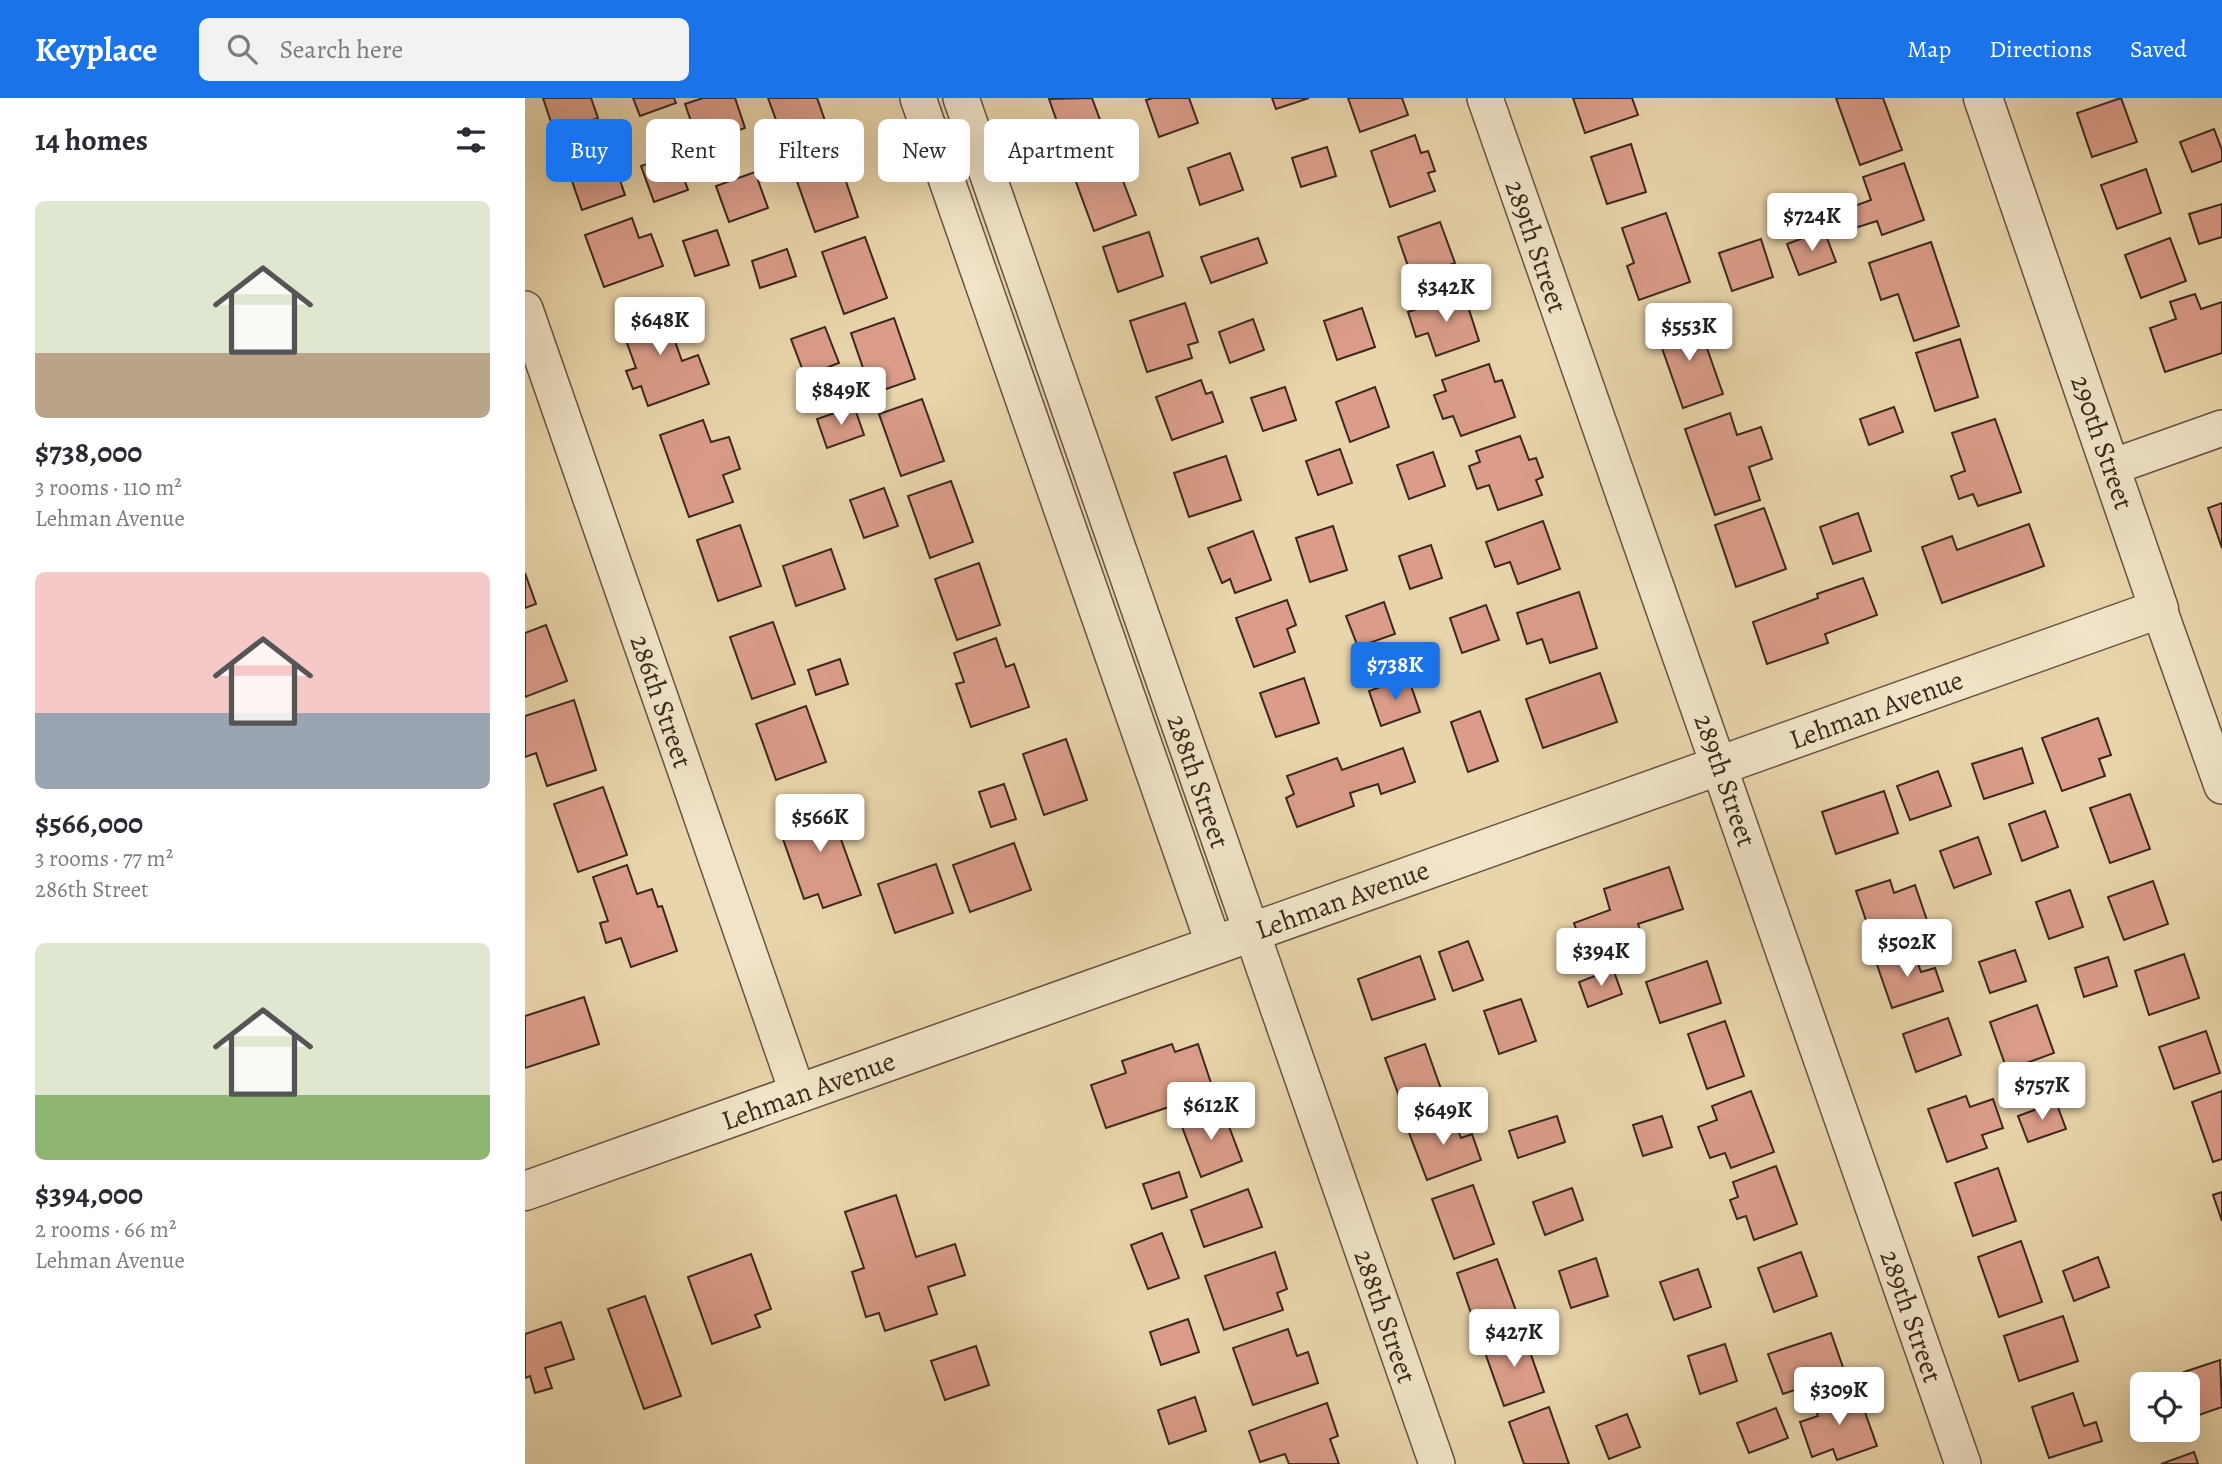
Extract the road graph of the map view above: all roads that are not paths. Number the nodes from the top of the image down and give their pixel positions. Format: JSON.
{"nodes":[{"id":1,"x":918,"y":98,"type":"edge"},
{"id":2,"x":961,"y":98,"type":"edge"},
{"id":3,"x":1485,"y":98,"type":"edge"},
{"id":4,"x":1983,"y":98,"type":"edge"},
{"id":5,"x":525,"y":309,"type":"edge"},
{"id":6,"x":2222,"y":428,"type":"edge"},
{"id":7,"x":2112,"y":467,"type":"junction"},
{"id":8,"x":2159,"y":609,"type":"junction"},
{"id":9,"x":1721,"y":765,"type":"junction"},
{"id":10,"x":2222,"y":786,"type":"edge"},
{"id":11,"x":1253,"y":931,"type":"junction"},
{"id":12,"x":1214,"y":945,"type":"junction"},
{"id":13,"x":798,"y":1094,"type":"junction"},
{"id":14,"x":525,"y":1191,"type":"edge"},
{"id":15,"x":1437,"y":1464,"type":"edge"},
{"id":16,"x":1963,"y":1464,"type":"edge"}],
"edges":[{"from":1,"to":12,"type":"street","name":"288th Street"},
{"from":2,"to":11,"type":"street","name":"288th Street"},
{"from":3,"to":9,"type":"street","name":"289th Street"},
{"from":4,"to":7,"type":"street","name":"290th Street"},
{"from":5,"to":13,"type":"street","name":"286th Street"},
{"from":6,"to":7,"type":"street"},
{"from":7,"to":8,"type":"street","name":"290th Street"},
{"from":8,"to":9,"type":"street","name":"Lehman Avenue"},
{"from":8,"to":10,"type":"street","name":"290th Street"},
{"from":9,"to":11,"type":"street","name":"Lehman Avenue"},
{"from":9,"to":16,"type":"street","name":"289th Street"},
{"from":11,"to":12,"type":"street","name":"Lehman Avenue"},
{"from":11,"to":15,"type":"street","name":"288th Street"},
{"from":12,"to":13,"type":"street","name":"Lehman Avenue"},
{"from":13,"to":14,"type":"street","name":"Lehman Avenue"}]}
